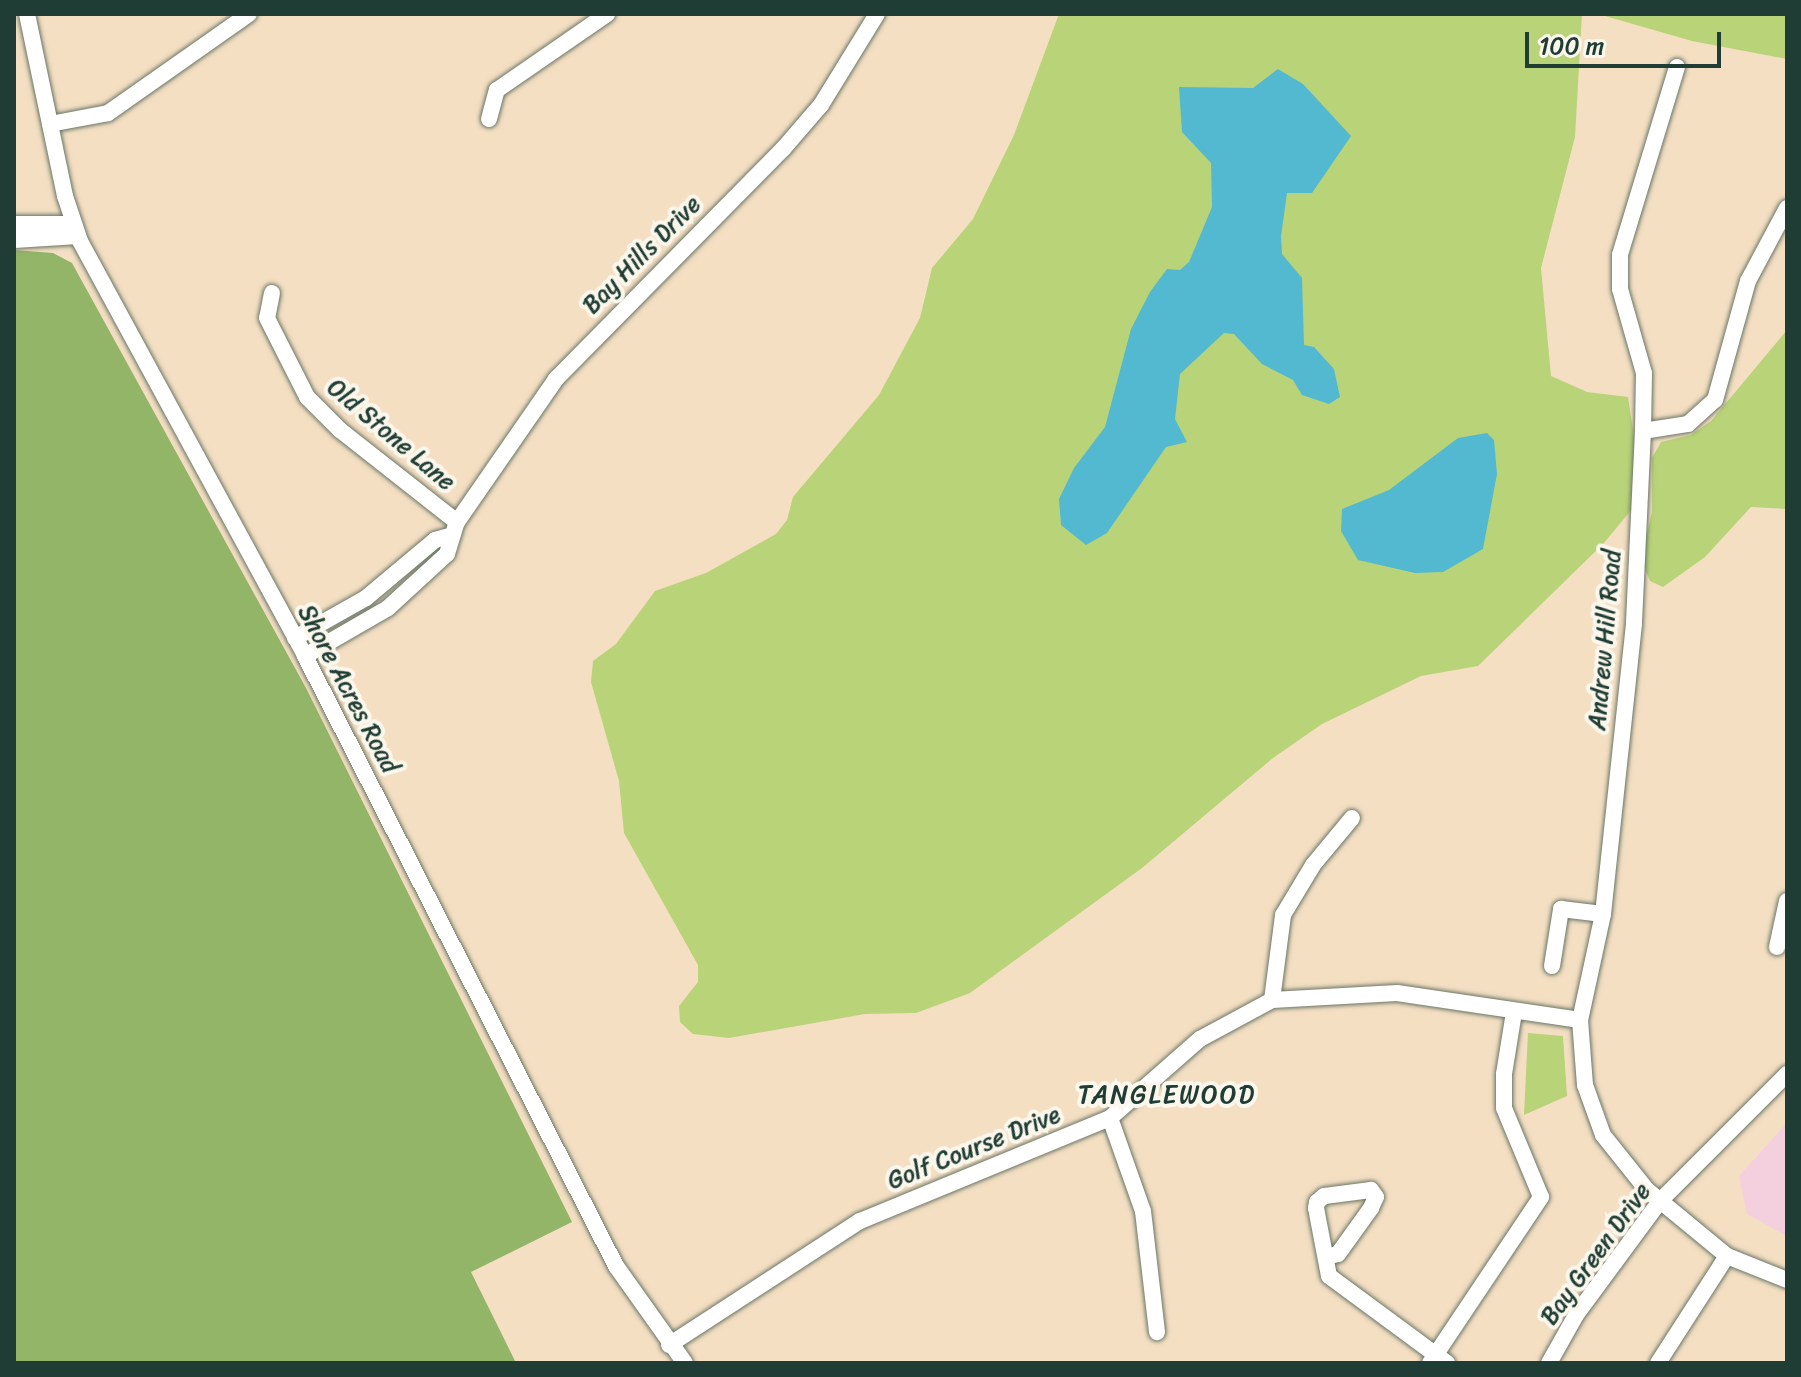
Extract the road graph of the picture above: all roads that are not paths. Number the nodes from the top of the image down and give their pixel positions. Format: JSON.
{"nodes":[{"id":1,"x":27,"y":14,"type":"edge"},
{"id":2,"x":249,"y":14,"type":"edge"},
{"id":3,"x":607,"y":14,"type":"edge"},
{"id":4,"x":877,"y":14,"type":"edge"},
{"id":5,"x":1677,"y":67,"type":"dead end"},
{"id":6,"x":489,"y":119,"type":"dead end"},
{"id":7,"x":50,"y":124,"type":"junction"},
{"id":8,"x":1787,"y":208,"type":"edge"},
{"id":9,"x":14,"y":224,"type":"edge"},
{"id":10,"x":75,"y":230,"type":"junction"},
{"id":11,"x":14,"y":240,"type":"edge"},
{"id":12,"x":272,"y":293,"type":"dead end"},
{"id":13,"x":1643,"y":431,"type":"junction"},
{"id":14,"x":453,"y":529,"type":"junction"},
{"id":15,"x":295,"y":638,"type":"junction"},
{"id":16,"x":305,"y":656,"type":"junction"},
{"id":17,"x":1352,"y":818,"type":"dead end"},
{"id":18,"x":1787,"y":901,"type":"edge"},
{"id":19,"x":1603,"y":914,"type":"junction"},
{"id":20,"x":1777,"y":947,"type":"dead end"},
{"id":21,"x":1552,"y":966,"type":"dead end"},
{"id":22,"x":1272,"y":1000,"type":"junction"},
{"id":23,"x":1514,"y":1012,"type":"junction"},
{"id":24,"x":1580,"y":1020,"type":"junction"},
{"id":25,"x":1787,"y":1074,"type":"edge"},
{"id":26,"x":1110,"y":1118,"type":"junction"},
{"id":27,"x":1660,"y":1201,"type":"junction"},
{"id":28,"x":1727,"y":1256,"type":"junction"},
{"id":29,"x":1326,"y":1257,"type":"junction"},
{"id":30,"x":1787,"y":1280,"type":"edge"},
{"id":31,"x":1157,"y":1332,"type":"dead end"},
{"id":32,"x":669,"y":1345,"type":"junction"},
{"id":33,"x":1438,"y":1360,"type":"edge"},
{"id":34,"x":685,"y":1363,"type":"edge"},
{"id":35,"x":1549,"y":1363,"type":"edge"},
{"id":36,"x":1658,"y":1363,"type":"edge"}],
"edges":[{"from":1,"to":7,"type":"street","name":"Shore Acres Road"},
{"from":2,"to":7,"type":"street"},
{"from":3,"to":6,"type":"street"},
{"from":4,"to":14,"type":"street","name":"Bay Hills Drive"},
{"from":5,"to":13,"type":"street","name":"Andrew Hill Road"},
{"from":7,"to":10,"type":"street","name":"Shore Acres Road"},
{"from":8,"to":13,"type":"street"},
{"from":9,"to":10,"type":"street"},
{"from":10,"to":11,"type":"street"},
{"from":10,"to":15,"type":"street","name":"Shore Acres Road"},
{"from":12,"to":14,"type":"street","name":"Old Stone Lane"},
{"from":13,"to":19,"type":"street","name":"Andrew Hill Road"},
{"from":14,"to":15,"type":"street","name":"Bay Hills Drive"},
{"from":14,"to":16,"type":"street","name":"Bay Hills Drive"},
{"from":15,"to":16,"type":"street","name":"Shore Acres Road"},
{"from":16,"to":32,"type":"street","name":"Shore Acres Road"},
{"from":17,"to":22,"type":"street"},
{"from":18,"to":20,"type":"street"},
{"from":19,"to":21,"type":"street"},
{"from":19,"to":24,"type":"street","name":"Andrew Hill Road"},
{"from":22,"to":23,"type":"street","name":"Golf Course Drive"},
{"from":22,"to":26,"type":"street","name":"Golf Course Drive"},
{"from":23,"to":24,"type":"street","name":"Golf Course Drive"},
{"from":23,"to":33,"type":"street"},
{"from":24,"to":27,"type":"street","name":"Andrew Hill Road"},
{"from":25,"to":27,"type":"street","name":"Bay Green Drive"},
{"from":26,"to":31,"type":"street"},
{"from":26,"to":32,"type":"street","name":"Golf Course Drive"},
{"from":27,"to":28,"type":"street","name":"Andrew Hill Road"},
{"from":27,"to":35,"type":"street","name":"Bay Green Drive"},
{"from":28,"to":30,"type":"street","name":"Andrew Hill Road"},
{"from":28,"to":36,"type":"street"},
{"from":29,"to":29,"type":"street"},
{"from":29,"to":33,"type":"street"},
{"from":32,"to":34,"type":"street","name":"Shore Acres Road"}]}
